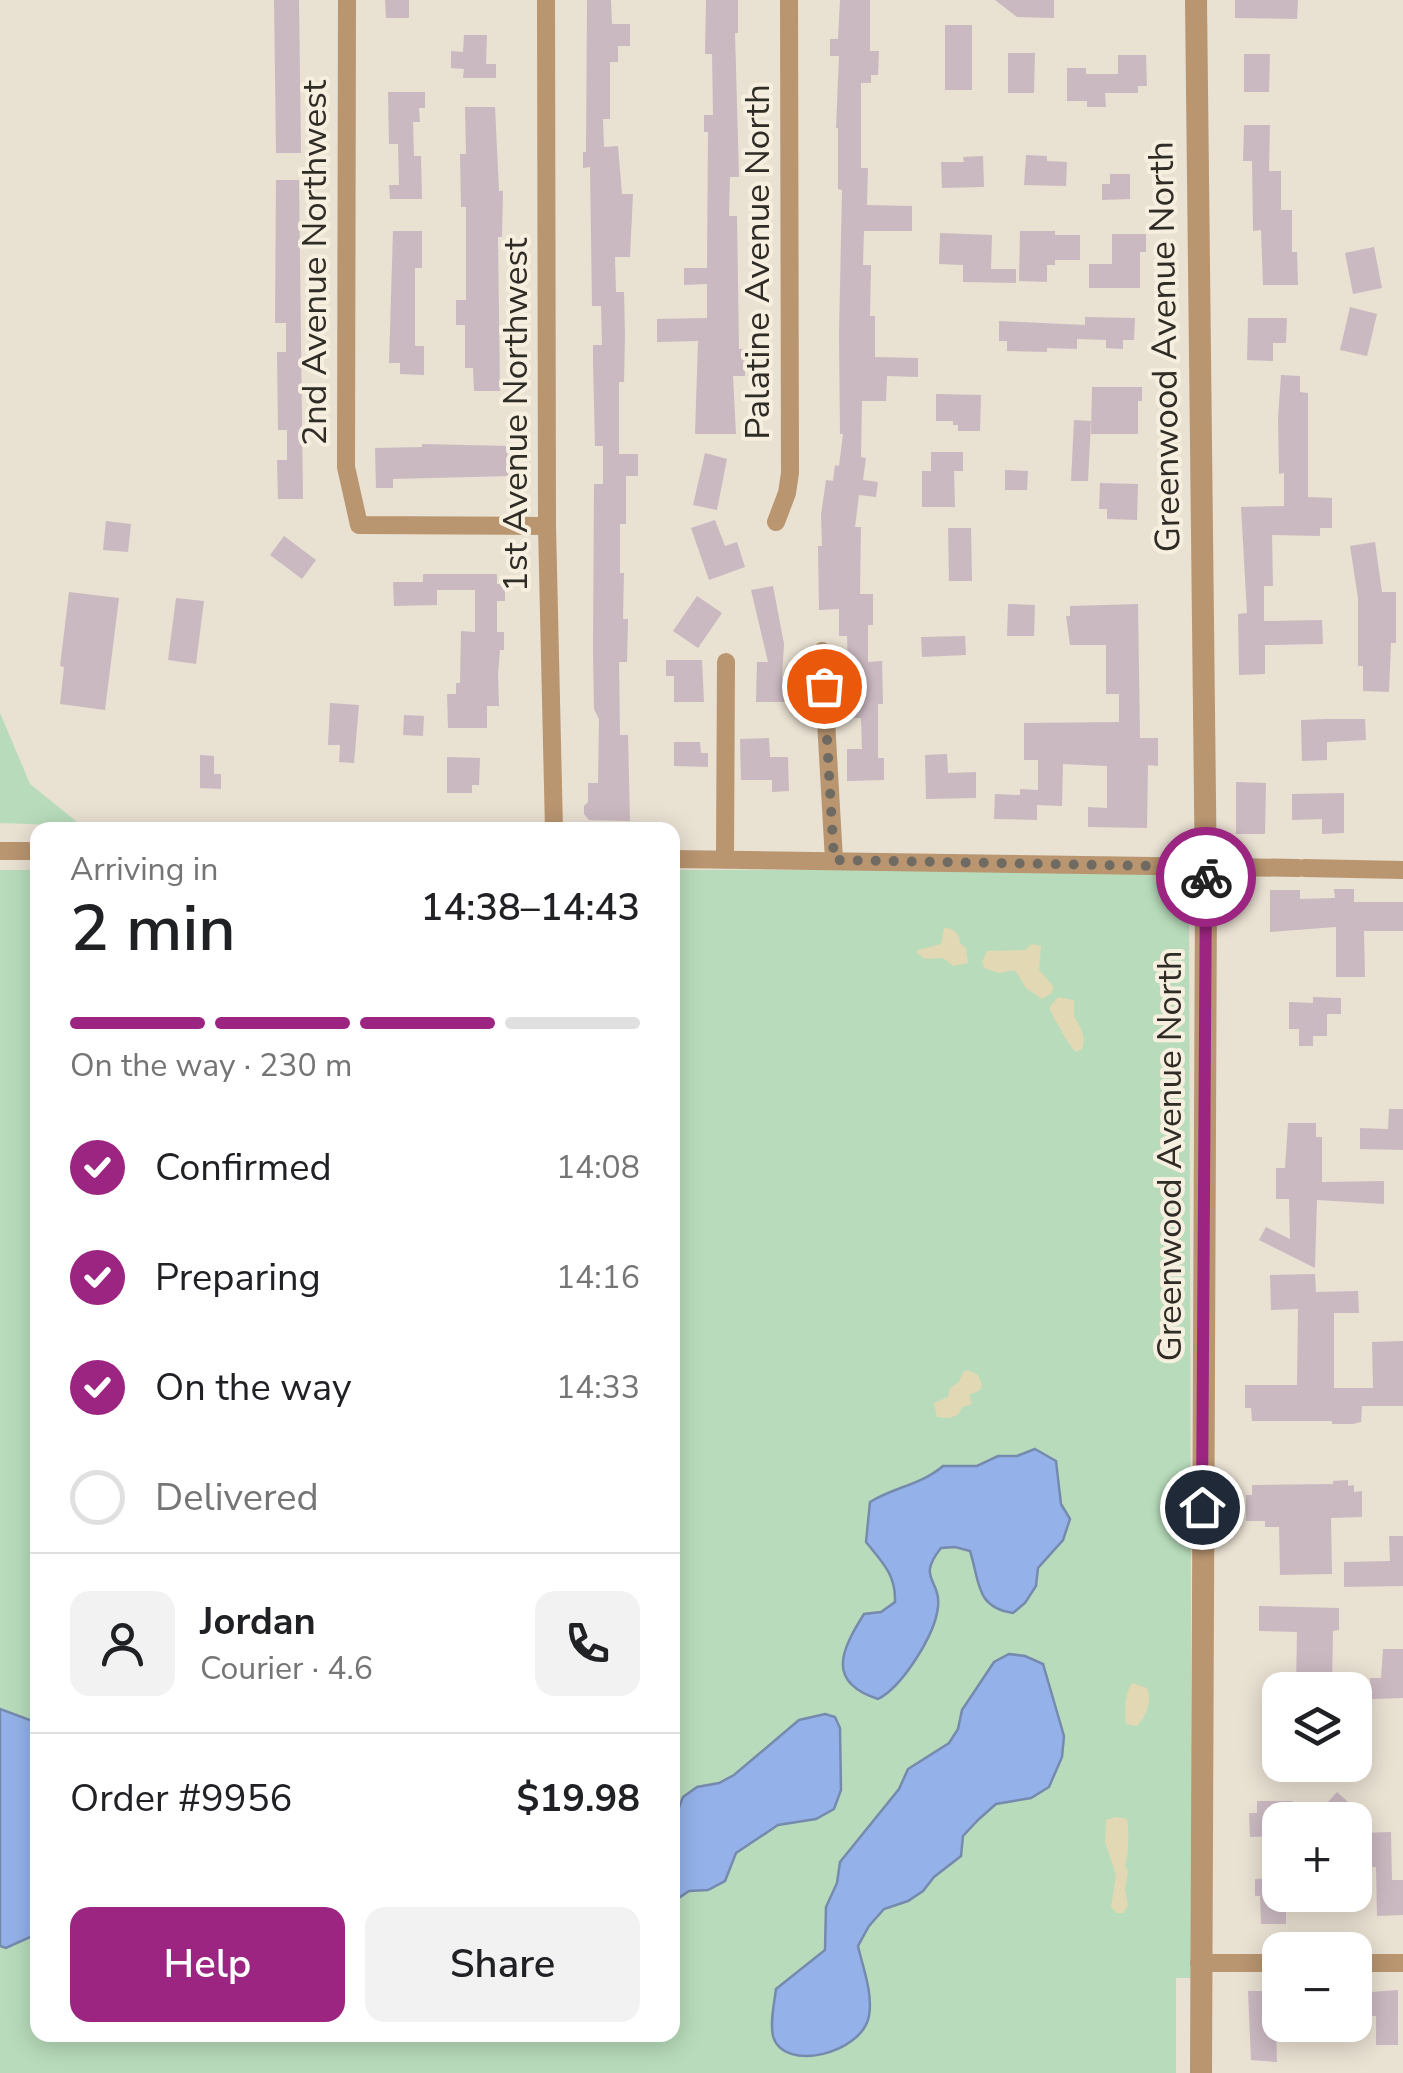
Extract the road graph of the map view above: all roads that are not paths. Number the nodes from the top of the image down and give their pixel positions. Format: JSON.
{"nodes":[{"id":1,"x":347,"y":0,"type":"edge"},
{"id":2,"x":546,"y":0,"type":"edge"},
{"id":3,"x":788,"y":0,"type":"edge"},
{"id":4,"x":1196,"y":0,"type":"edge"},
{"id":5,"x":776,"y":522,"type":"dead end"},
{"id":6,"x":548,"y":526,"type":"junction"},
{"id":7,"x":822,"y":652,"type":"dead end"},
{"id":8,"x":726,"y":662,"type":"dead end"},
{"id":9,"x":554,"y":822,"type":"edge"},
{"id":10,"x":0,"y":851,"type":"edge"},
{"id":11,"x":30,"y":851,"type":"edge"},
{"id":12,"x":725,"y":858,"type":"junction"},
{"id":13,"x":680,"y":859,"type":"edge"},
{"id":14,"x":834,"y":860,"type":"junction"},
{"id":15,"x":1206,"y":867,"type":"junction"},
{"id":16,"x":1403,"y":870,"type":"edge"},
{"id":17,"x":1199,"y":1963,"type":"junction"},
{"id":18,"x":1262,"y":1963,"type":"edge"},
{"id":19,"x":1372,"y":1963,"type":"edge"},
{"id":20,"x":1403,"y":1964,"type":"edge"},
{"id":21,"x":1201,"y":2073,"type":"edge"}],
"edges":[{"from":1,"to":6,"type":"street","name":"2nd Avenue Northwest"},
{"from":2,"to":6,"type":"street","name":"1st Avenue Northwest"},
{"from":3,"to":5,"type":"street","name":"Palatine Avenue North"},
{"from":4,"to":15,"type":"street","name":"Greenwood Avenue North"},
{"from":6,"to":9,"type":"street","name":"1st Avenue Northwest"},
{"from":7,"to":14,"type":"street"},
{"from":8,"to":12,"type":"street"},
{"from":10,"to":11,"type":"street"},
{"from":12,"to":13,"type":"street"},
{"from":12,"to":14,"type":"street"},
{"from":14,"to":15,"type":"street"},
{"from":15,"to":16,"type":"street"},
{"from":15,"to":17,"type":"street","name":"Greenwood Avenue North"},
{"from":17,"to":18,"type":"street"},
{"from":17,"to":21,"type":"street","name":"Greenwood Avenue North"},
{"from":19,"to":20,"type":"street"}]}
